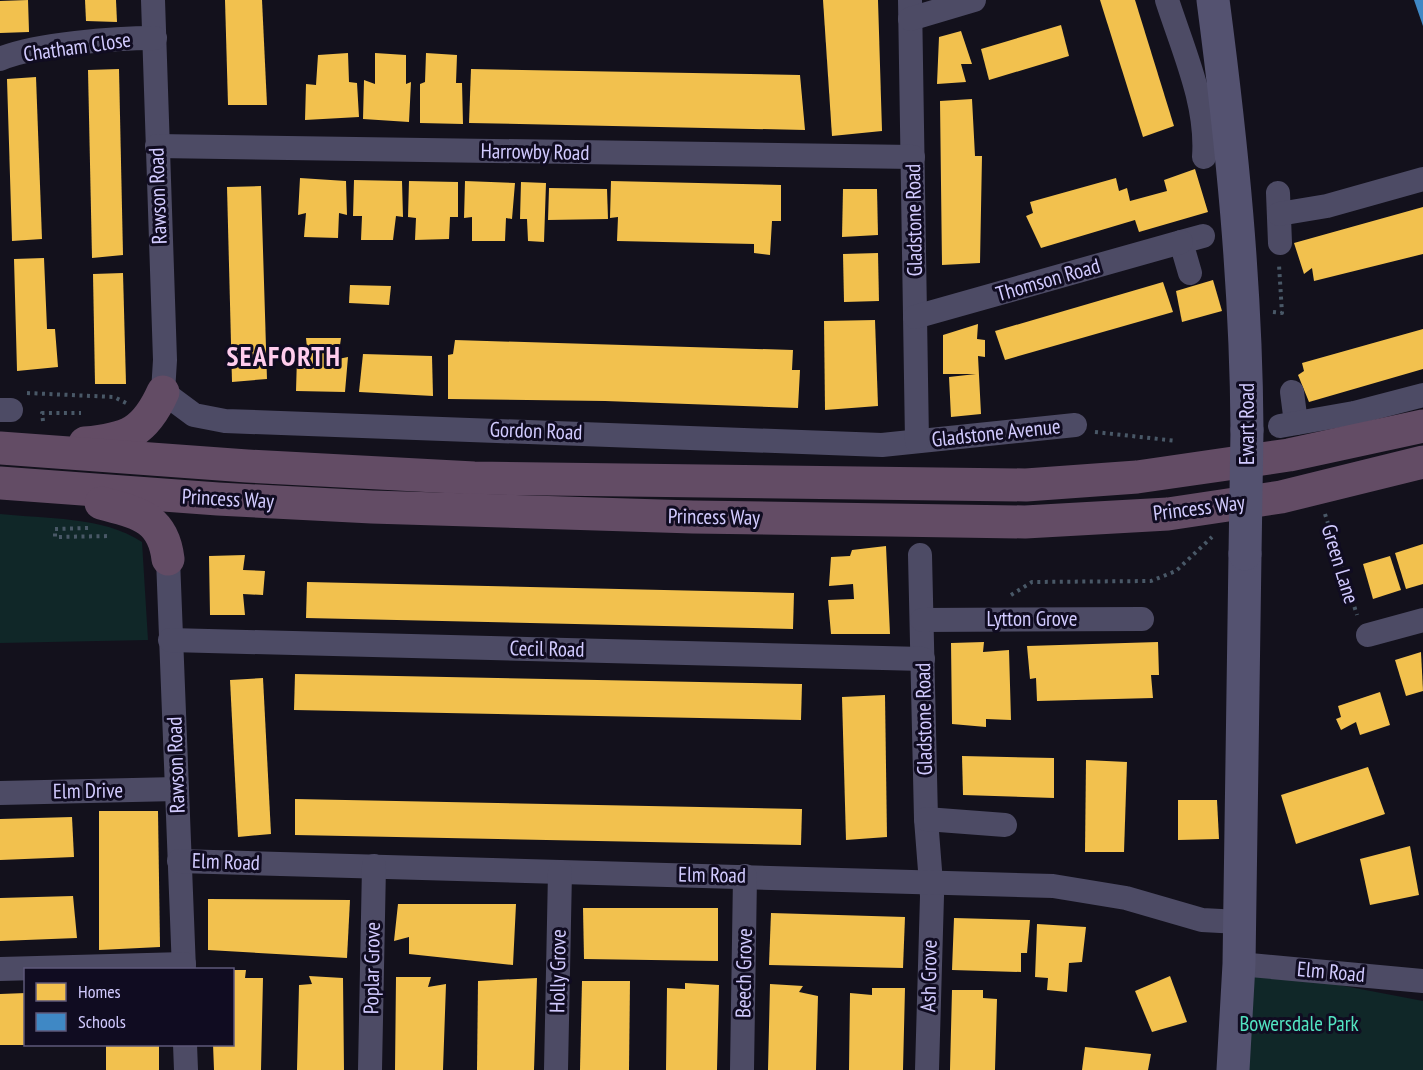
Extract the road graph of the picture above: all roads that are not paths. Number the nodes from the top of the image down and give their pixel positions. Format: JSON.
{"nodes":[{"id":1,"x":153,"y":0,"type":"edge"},
{"id":2,"x":974,"y":0,"type":"edge"},
{"id":3,"x":1167,"y":0,"type":"edge"},
{"id":4,"x":1213,"y":0,"type":"edge"},
{"id":5,"x":910,"y":10,"type":"edge"},
{"id":6,"x":155,"y":38,"type":"junction"},
{"id":7,"x":0,"y":59,"type":"edge"},
{"id":8,"x":157,"y":146,"type":"junction"},
{"id":9,"x":913,"y":157,"type":"junction"},
{"id":10,"x":1204,"y":157,"type":"dead end"},
{"id":11,"x":1423,"y":179,"type":"edge"},
{"id":12,"x":1279,"y":250,"type":"road end"},
{"id":13,"x":1190,"y":273,"type":"dead end"},
{"id":14,"x":915,"y":317,"type":"junction"},
{"id":15,"x":163,"y":392,"type":"junction"},
{"id":16,"x":1292,"y":392,"type":"dead end"},
{"id":17,"x":1423,"y":395,"type":"edge"},
{"id":18,"x":1075,"y":425,"type":"road end"},
{"id":19,"x":1423,"y":426,"type":"edge"},
{"id":20,"x":917,"y":441,"type":"junction"},
{"id":21,"x":6,"y":448,"type":"edge"},
{"id":22,"x":1423,"y":462,"type":"edge"},
{"id":23,"x":8,"y":484,"type":"edge"},
{"id":24,"x":920,"y":555,"type":"dead end"},
{"id":25,"x":168,"y":560,"type":"joint"},
{"id":26,"x":1142,"y":619,"type":"dead end"},
{"id":27,"x":922,"y":620,"type":"junction"},
{"id":28,"x":1423,"y":620,"type":"edge"},
{"id":29,"x":1368,"y":634,"type":"road end"},
{"id":30,"x":170,"y":640,"type":"junction"},
{"id":31,"x":923,"y":658,"type":"junction"},
{"id":32,"x":177,"y":789,"type":"junction"},
{"id":33,"x":0,"y":793,"type":"edge"},
{"id":34,"x":926,"y":819,"type":"junction"},
{"id":35,"x":1005,"y":825,"type":"dead end"},
{"id":36,"x":179,"y":861,"type":"junction"},
{"id":37,"x":374,"y":866,"type":"junction"},
{"id":38,"x":560,"y":872,"type":"junction"},
{"id":39,"x":746,"y":876,"type":"junction"},
{"id":40,"x":929,"y":882,"type":"junction"},
{"id":41,"x":1239,"y":922,"type":"junction"},
{"id":42,"x":1239,"y":964,"type":"junction"},
{"id":43,"x":184,"y":967,"type":"edge"},
{"id":44,"x":92,"y":968,"type":"edge"},
{"id":45,"x":0,"y":969,"type":"edge"},
{"id":46,"x":24,"y":969,"type":"edge"},
{"id":47,"x":1423,"y":981,"type":"edge"},
{"id":48,"x":185,"y":1046,"type":"edge"},
{"id":49,"x":186,"y":1070,"type":"edge"},
{"id":50,"x":370,"y":1070,"type":"edge"},
{"id":51,"x":556,"y":1070,"type":"edge"},
{"id":52,"x":742,"y":1070,"type":"edge"},
{"id":53,"x":927,"y":1070,"type":"edge"},
{"id":54,"x":1233,"y":1070,"type":"edge"}],
"edges":[{"from":1,"to":6,"type":"street","name":"Rawson Road"},
{"from":2,"to":5,"type":"street"},
{"from":3,"to":10,"type":"street"},
{"from":4,"to":41,"type":"main road","name":"Ewart Road","bridge":true},
{"from":5,"to":9,"type":"street","name":"Gladstone Road"},
{"from":6,"to":7,"type":"street","name":"Chatham Close"},
{"from":6,"to":8,"type":"street","name":"Rawson Road"},
{"from":8,"to":9,"type":"street","name":"Harrowby Road"},
{"from":8,"to":15,"type":"street","name":"Rawson Road"},
{"from":9,"to":14,"type":"street","name":"Gladstone Road"},
{"from":11,"to":12,"type":"street"},
{"from":13,"to":14,"type":"street","name":"Thomson Road"},
{"from":14,"to":20,"type":"street","name":"Gladstone Road"},
{"from":15,"to":20,"type":"street","name":"Gordon Road"},
{"from":15,"to":21,"type":"highway"},
{"from":16,"to":17,"type":"street"},
{"from":18,"to":20,"type":"street","name":"Gladstone Avenue"},
{"from":19,"to":21,"type":"highway","name":"Princess Way"},
{"from":22,"to":23,"type":"highway","name":"Princess Way"},
{"from":23,"to":25,"type":"highway"},
{"from":24,"to":27,"type":"street","name":"Gladstone Road"},
{"from":25,"to":30,"type":"street","name":"Rawson Road"},
{"from":26,"to":27,"type":"street","name":"Lytton Grove"},
{"from":27,"to":31,"type":"street","name":"Gladstone Road"},
{"from":28,"to":29,"type":"street"},
{"from":30,"to":31,"type":"street","name":"Cecil Road"},
{"from":30,"to":32,"type":"street","name":"Rawson Road"},
{"from":31,"to":34,"type":"street","name":"Gladstone Road"},
{"from":32,"to":33,"type":"street","name":"Elm Drive"},
{"from":32,"to":36,"type":"street","name":"Rawson Road"},
{"from":34,"to":35,"type":"street"},
{"from":34,"to":40,"type":"street","name":"Gladstone Road"},
{"from":36,"to":37,"type":"street","name":"Elm Road"},
{"from":36,"to":43,"type":"street","name":"Rawson Road"},
{"from":37,"to":38,"type":"street","name":"Elm Road"},
{"from":37,"to":50,"type":"street","name":"Poplar Grove"},
{"from":38,"to":39,"type":"street","name":"Elm Road"},
{"from":38,"to":51,"type":"street","name":"Holly Grove"},
{"from":39,"to":40,"type":"street","name":"Elm Road"},
{"from":39,"to":52,"type":"street","name":"Beech Grove"},
{"from":40,"to":41,"type":"street","name":"Elm Road"},
{"from":40,"to":53,"type":"street","name":"Ash Grove"},
{"from":41,"to":42,"type":"main road","name":"Ewart Road"},
{"from":42,"to":47,"type":"street","name":"Elm Road"},
{"from":42,"to":54,"type":"main road","name":"Ewart Road"},
{"from":43,"to":44,"type":"street"},
{"from":45,"to":46,"type":"street"},
{"from":48,"to":49,"type":"street"}]}
